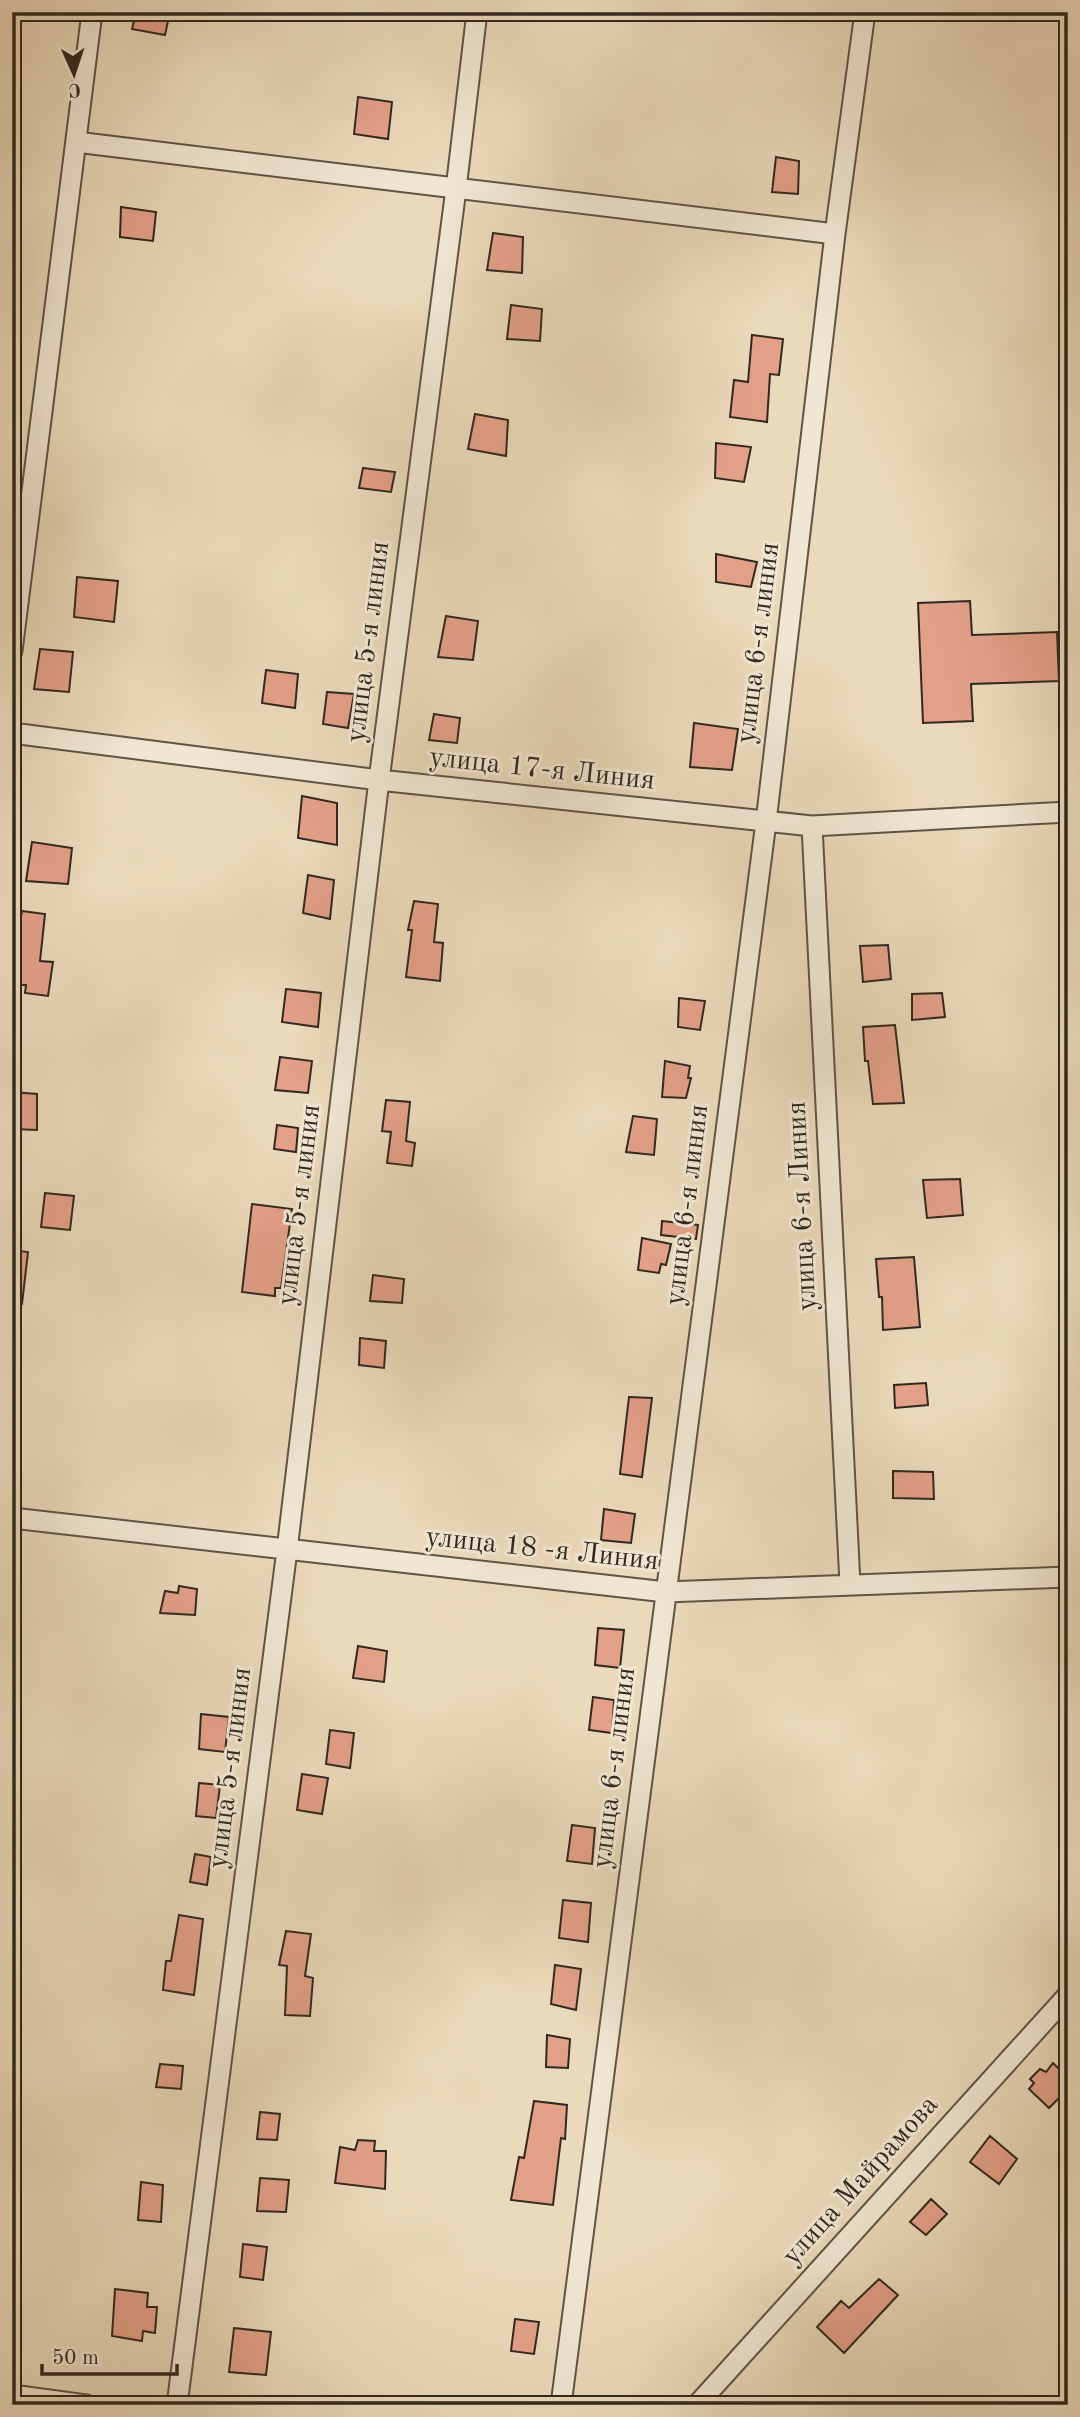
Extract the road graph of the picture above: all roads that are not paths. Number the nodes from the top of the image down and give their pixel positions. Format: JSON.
{"nodes":[{"id":1,"x":92,"y":12,"type":"edge"},
{"id":2,"x":477,"y":12,"type":"edge"},
{"id":3,"x":865,"y":12,"type":"edge"},
{"id":4,"x":76,"y":142,"type":"junction"},
{"id":5,"x":456,"y":189,"type":"junction"},
{"id":6,"x":835,"y":234,"type":"junction"},
{"id":7,"x":12,"y":651,"type":"edge"},
{"id":8,"x":12,"y":733,"type":"edge"},
{"id":9,"x":379,"y":780,"type":"junction"},
{"id":10,"x":1068,"y":812,"type":"edge"},
{"id":11,"x":766,"y":822,"type":"junction"},
{"id":12,"x":812,"y":826,"type":"junction"},
{"id":13,"x":12,"y":1518,"type":"edge"},
{"id":14,"x":286,"y":1550,"type":"junction"},
{"id":15,"x":1068,"y":1577,"type":"edge"},
{"id":16,"x":849,"y":1584,"type":"junction"},
{"id":17,"x":666,"y":1592,"type":"junction"},
{"id":18,"x":1068,"y":1995,"type":"edge"},
{"id":19,"x":12,"y":2395,"type":"edge"},
{"id":20,"x":86,"y":2405,"type":"edge"},
{"id":21,"x":177,"y":2405,"type":"edge"},
{"id":22,"x":561,"y":2405,"type":"edge"},
{"id":23,"x":697,"y":2405,"type":"edge"}],
"edges":[{"from":1,"to":4,"type":"street"},
{"from":2,"to":5,"type":"street","name":"улица 5-я линия"},
{"from":3,"to":6,"type":"street","name":"улица 6-я линия"},
{"from":4,"to":5,"type":"street"},
{"from":4,"to":7,"type":"street"},
{"from":5,"to":6,"type":"street"},
{"from":5,"to":9,"type":"street","name":"улица 5-я линия"},
{"from":6,"to":11,"type":"street","name":"улица 6-я линия"},
{"from":8,"to":9,"type":"street","name":"улица 17-я Линия"},
{"from":9,"to":11,"type":"street","name":"улица 17-я Линия"},
{"from":9,"to":14,"type":"street","name":"улица 5-я линия"},
{"from":10,"to":12,"type":"street","name":"улица 17-я Линия"},
{"from":11,"to":12,"type":"street","name":"улица 17-я Линия"},
{"from":11,"to":17,"type":"street","name":"улица 6-я линия"},
{"from":12,"to":16,"type":"street","name":"улица 6-я Линия"},
{"from":13,"to":14,"type":"street","name":"улица 18 -я Линия"},
{"from":14,"to":17,"type":"street","name":"улица 18 -я Линия"},
{"from":14,"to":21,"type":"street","name":"улица 5-я линия"},
{"from":15,"to":16,"type":"street","name":"улица 18 -я Линия"},
{"from":16,"to":17,"type":"street","name":"улица 18 -я Линия"},
{"from":17,"to":22,"type":"street","name":"улица 6-я линия"},
{"from":18,"to":23,"type":"street","name":"улица Майрамова"},
{"from":19,"to":20,"type":"street"}]}
